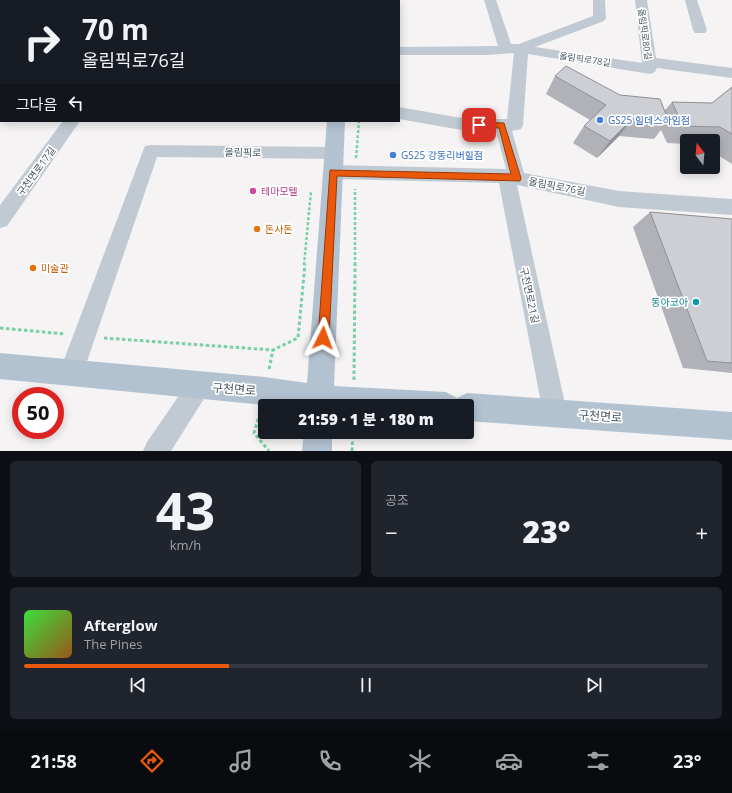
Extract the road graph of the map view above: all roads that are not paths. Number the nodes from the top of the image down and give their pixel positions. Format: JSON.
{"nodes":[{"id":1,"x":490,"y":0,"type":"edge"},
{"id":2,"x":599,"y":0,"type":"edge"},
{"id":3,"x":641,"y":0,"type":"edge"},
{"id":4,"x":691,"y":0,"type":"edge"},
{"id":5,"x":700,"y":30,"type":"dead end"},
{"id":6,"x":521,"y":48,"type":"junction"},
{"id":7,"x":506,"y":49,"type":"junction"},
{"id":8,"x":400,"y":51,"type":"edge"},
{"id":9,"x":649,"y":65,"type":"junction"},
{"id":10,"x":732,"y":73,"type":"edge"},
{"id":11,"x":400,"y":113,"type":"edge"},
{"id":12,"x":71,"y":122,"type":"edge"},
{"id":13,"x":336,"y":122,"type":"edge"},
{"id":14,"x":502,"y":125,"type":"junction"},
{"id":15,"x":327,"y":159,"type":"junction"},
{"id":16,"x":511,"y":177,"type":"junction"},
{"id":17,"x":732,"y":207,"type":"edge"},
{"id":18,"x":0,"y":220,"type":"edge"},
{"id":19,"x":0,"y":366,"type":"edge"},
{"id":20,"x":71,"y":373,"type":"junction"},
{"id":21,"x":198,"y":386,"type":"junction"},
{"id":22,"x":305,"y":399,"type":"edge"},
{"id":23,"x":320,"y":399,"type":"edge"},
{"id":24,"x":474,"y":407,"type":"edge"},
{"id":25,"x":555,"y":413,"type":"junction"},
{"id":26,"x":732,"y":426,"type":"edge"},
{"id":27,"x":318,"y":439,"type":"edge"},
{"id":28,"x":156,"y":451,"type":"edge"},
{"id":29,"x":317,"y":451,"type":"edge"}],
"edges":[{"from":1,"to":7,"type":"street"},
{"from":2,"to":6,"type":"street","name":"올림픽로78길"},
{"from":3,"to":9,"type":"street","name":"올림픽로80길"},
{"from":4,"to":5,"type":"street"},
{"from":6,"to":7,"type":"street","name":"올림픽로78길"},
{"from":6,"to":9,"type":"street","name":"올림픽로78길"},
{"from":6,"to":14,"type":"street"},
{"from":7,"to":8,"type":"street","name":"올림픽로78길"},
{"from":9,"to":10,"type":"street","name":"올림픽로78길"},
{"from":11,"to":14,"type":"street"},
{"from":12,"to":18,"type":"street","name":"구천면로17길"},
{"from":13,"to":15,"type":"main road"},
{"from":14,"to":16,"type":"street","name":"구천면로21길"},
{"from":15,"to":16,"type":"street","name":"올림픽로76길"},
{"from":15,"to":20,"type":"street","name":"올림픽로"},
{"from":15,"to":23,"type":"main road"},
{"from":16,"to":17,"type":"street","name":"올림픽로76길"},
{"from":16,"to":25,"type":"street","name":"구천면로21길"},
{"from":19,"to":20,"type":"main road","name":"구천면로"},
{"from":20,"to":21,"type":"main road","name":"구천면로"},
{"from":21,"to":22,"type":"main road","name":"구천면로"},
{"from":21,"to":28,"type":"street"},
{"from":24,"to":25,"type":"main road","name":"구천면로"},
{"from":25,"to":26,"type":"main road","name":"구천면로"},
{"from":27,"to":29,"type":"main road"}]}
